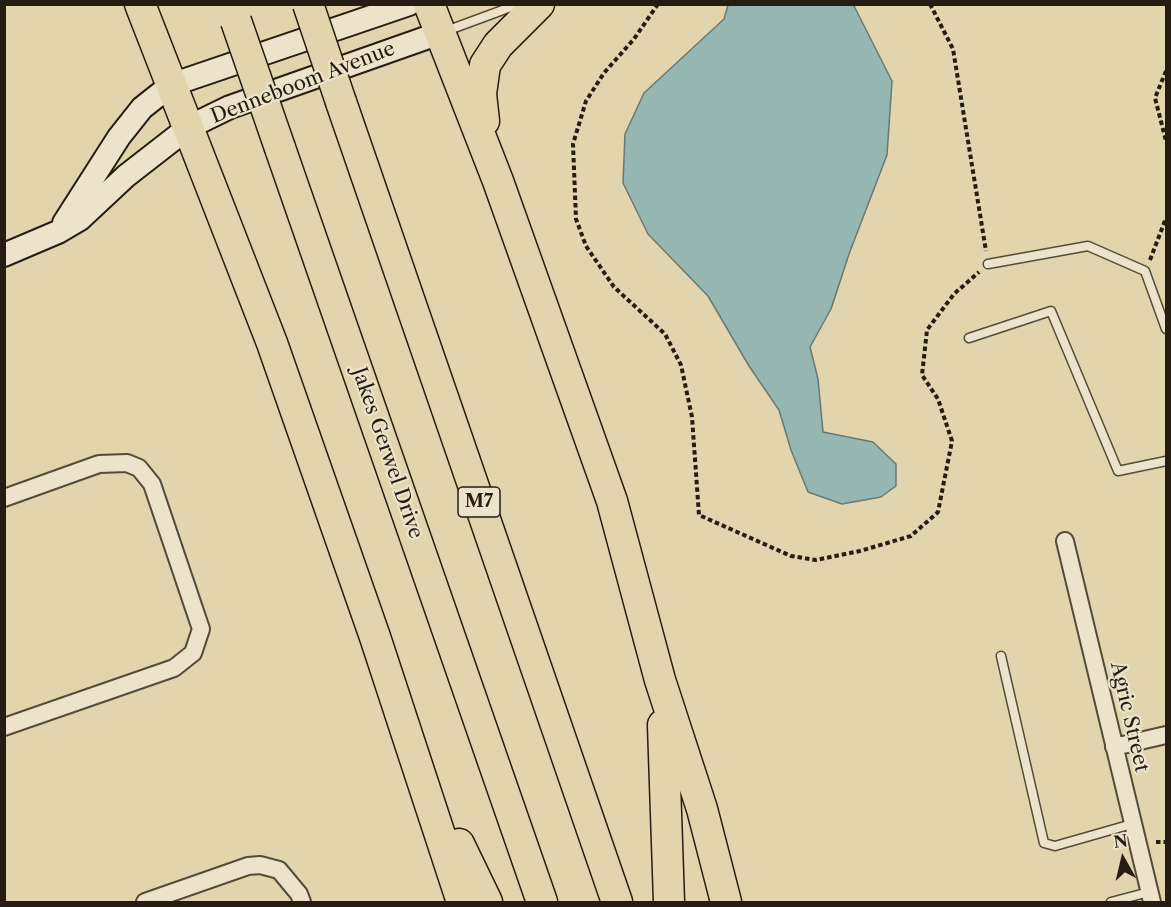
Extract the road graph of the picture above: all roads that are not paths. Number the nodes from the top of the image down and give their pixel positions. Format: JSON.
{"nodes":[{"id":1,"x":140,"y":4,"type":"edge"},
{"id":2,"x":308,"y":4,"type":"edge"},
{"id":3,"x":409,"y":4,"type":"edge"},
{"id":4,"x":429,"y":4,"type":"edge"},
{"id":5,"x":519,"y":4,"type":"edge"},
{"id":6,"x":539,"y":4,"type":"edge"},
{"id":7,"x":233,"y":13,"type":"edge"},
{"id":8,"x":440,"y":33,"type":"junction"},
{"id":9,"x":171,"y":85,"type":"junction"},
{"id":10,"x":189,"y":127,"type":"junction"},
{"id":11,"x":498,"y":181,"type":"junction"},
{"id":12,"x":58,"y":232,"type":"junction"},
{"id":13,"x":4,"y":255,"type":"edge"},
{"id":14,"x":988,"y":264,"type":"road end"},
{"id":15,"x":1167,"y":329,"type":"edge"},
{"id":16,"x":969,"y":338,"type":"dead end"},
{"id":17,"x":1167,"y":461,"type":"edge"},
{"id":18,"x":4,"y":498,"type":"edge"},
{"id":19,"x":1065,"y":541,"type":"dead end"},
{"id":20,"x":1001,"y":656,"type":"dead end"},
{"id":21,"x":660,"y":680,"type":"junction"},
{"id":22,"x":4,"y":728,"type":"edge"},
{"id":23,"x":406,"y":733,"type":"junction"},
{"id":24,"x":1167,"y":735,"type":"edge"},
{"id":25,"x":1114,"y":747,"type":"junction"},
{"id":26,"x":1132,"y":824,"type":"junction"},
{"id":27,"x":1150,"y":897,"type":"edge"},
{"id":28,"x":145,"y":903,"type":"edge"},
{"id":29,"x":302,"y":903,"type":"edge"},
{"id":30,"x":462,"y":903,"type":"edge"},
{"id":31,"x":487,"y":903,"type":"edge"},
{"id":32,"x":542,"y":903,"type":"edge"},
{"id":33,"x":618,"y":903,"type":"edge"},
{"id":34,"x":669,"y":903,"type":"edge"},
{"id":35,"x":726,"y":903,"type":"edge"},
{"id":36,"x":1111,"y":903,"type":"edge"}],
"edges":[{"from":1,"to":9,"type":"highway"},
{"from":2,"to":33,"type":"highway","number":"M7","bridge":true},
{"from":3,"to":9,"type":"street","name":"Denneboom Avenue"},
{"from":4,"to":8,"type":"highway"},
{"from":5,"to":8,"type":"lane"},
{"from":6,"to":11,"type":"highway"},
{"from":7,"to":32,"type":"highway","name":"Jakes Gerwel Drive","bridge":true},
{"from":8,"to":10,"type":"street","name":"Denneboom Avenue"},
{"from":8,"to":11,"type":"highway"},
{"from":9,"to":10,"type":"highway"},
{"from":9,"to":12,"type":"street","name":"Denneboom Avenue"},
{"from":10,"to":12,"type":"street","name":"Denneboom Avenue"},
{"from":10,"to":23,"type":"highway"},
{"from":11,"to":21,"type":"highway"},
{"from":12,"to":13,"type":"street","name":"Denneboom Avenue"},
{"from":14,"to":15,"type":"lane"},
{"from":16,"to":17,"type":"lane"},
{"from":18,"to":22,"type":"street"},
{"from":19,"to":25,"type":"street","name":"Agric Street"},
{"from":20,"to":26,"type":"lane"},
{"from":21,"to":34,"type":"highway"},
{"from":21,"to":35,"type":"highway"},
{"from":23,"to":30,"type":"highway"},
{"from":23,"to":31,"type":"highway"},
{"from":24,"to":25,"type":"street"},
{"from":25,"to":26,"type":"street","name":"Agric Street"},
{"from":26,"to":27,"type":"street","name":"Agric Street"},
{"from":27,"to":36,"type":"lane"},
{"from":28,"to":29,"type":"street"}]}
